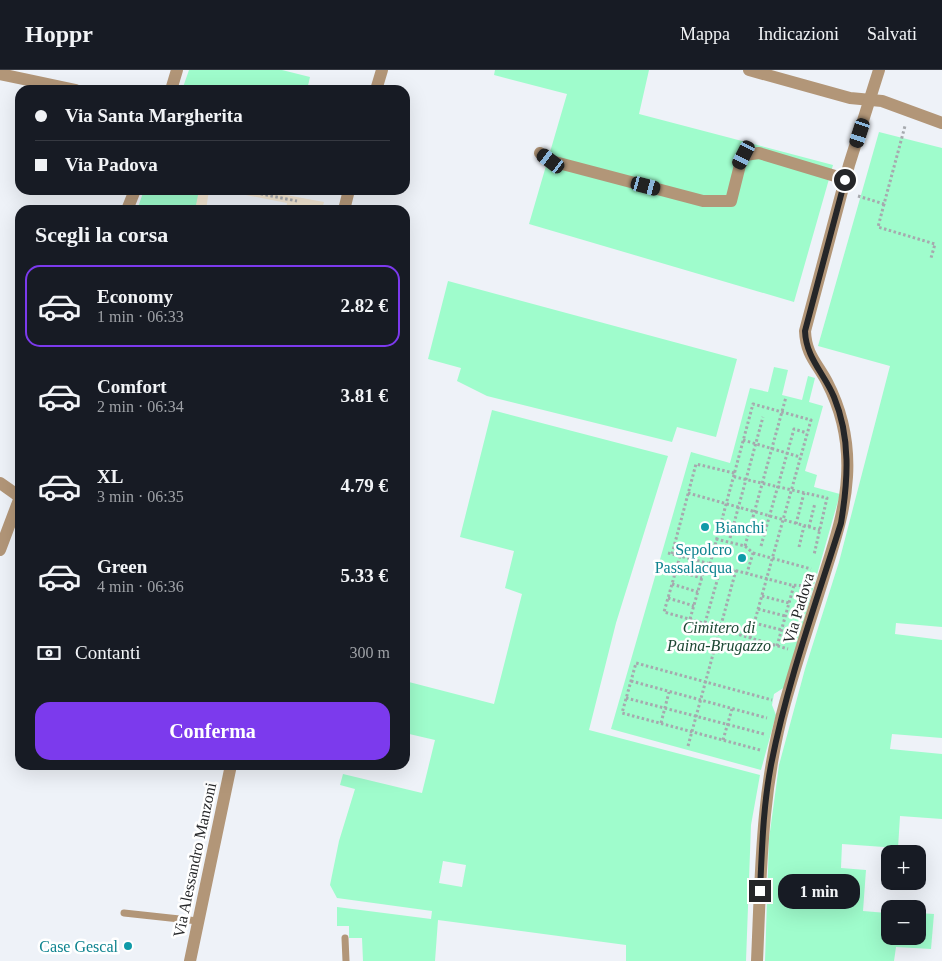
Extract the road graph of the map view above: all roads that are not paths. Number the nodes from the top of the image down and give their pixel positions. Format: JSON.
{"nodes":[{"id":1,"x":177,"y":70,"type":"edge"},
{"id":2,"x":382,"y":70,"type":"edge"},
{"id":3,"x":748,"y":70,"type":"edge"},
{"id":4,"x":879,"y":70,"type":"edge"},
{"id":5,"x":0,"y":74,"type":"edge"},
{"id":6,"x":52,"y":85,"type":"edge"},
{"id":7,"x":172,"y":85,"type":"edge"},
{"id":8,"x":378,"y":85,"type":"edge"},
{"id":9,"x":870,"y":101,"type":"junction"},
{"id":10,"x":942,"y":123,"type":"edge"},
{"id":11,"x":540,"y":153,"type":"dead end"},
{"id":12,"x":845,"y":180,"type":"junction"},
{"id":13,"x":0,"y":483,"type":"edge"},
{"id":14,"x":15,"y":498,"type":"edge"},
{"id":15,"x":15,"y":512,"type":"edge"},
{"id":16,"x":0,"y":550,"type":"edge"},
{"id":17,"x":229,"y":770,"type":"edge"},
{"id":18,"x":124,"y":913,"type":"dead end"},
{"id":19,"x":198,"y":921,"type":"junction"},
{"id":20,"x":345,"y":938,"type":"dead end"},
{"id":21,"x":190,"y":961,"type":"edge"},
{"id":22,"x":346,"y":961,"type":"edge"},
{"id":23,"x":758,"y":961,"type":"edge"}],
"edges":[{"from":1,"to":7,"type":"street"},
{"from":2,"to":8,"type":"street"},
{"from":3,"to":9,"type":"street"},
{"from":4,"to":9,"type":"street"},
{"from":5,"to":6,"type":"street"},
{"from":9,"to":10,"type":"street"},
{"from":9,"to":12,"type":"street"},
{"from":11,"to":12,"type":"street"},
{"from":12,"to":23,"type":"street","name":"Via Padova"},
{"from":13,"to":14,"type":"street"},
{"from":15,"to":16,"type":"street"},
{"from":17,"to":19,"type":"street","name":"Via Alessandro Manzoni"},
{"from":18,"to":19,"type":"lane"},
{"from":19,"to":21,"type":"street","name":"Via Alessandro Manzoni"},
{"from":20,"to":22,"type":"lane"}]}
